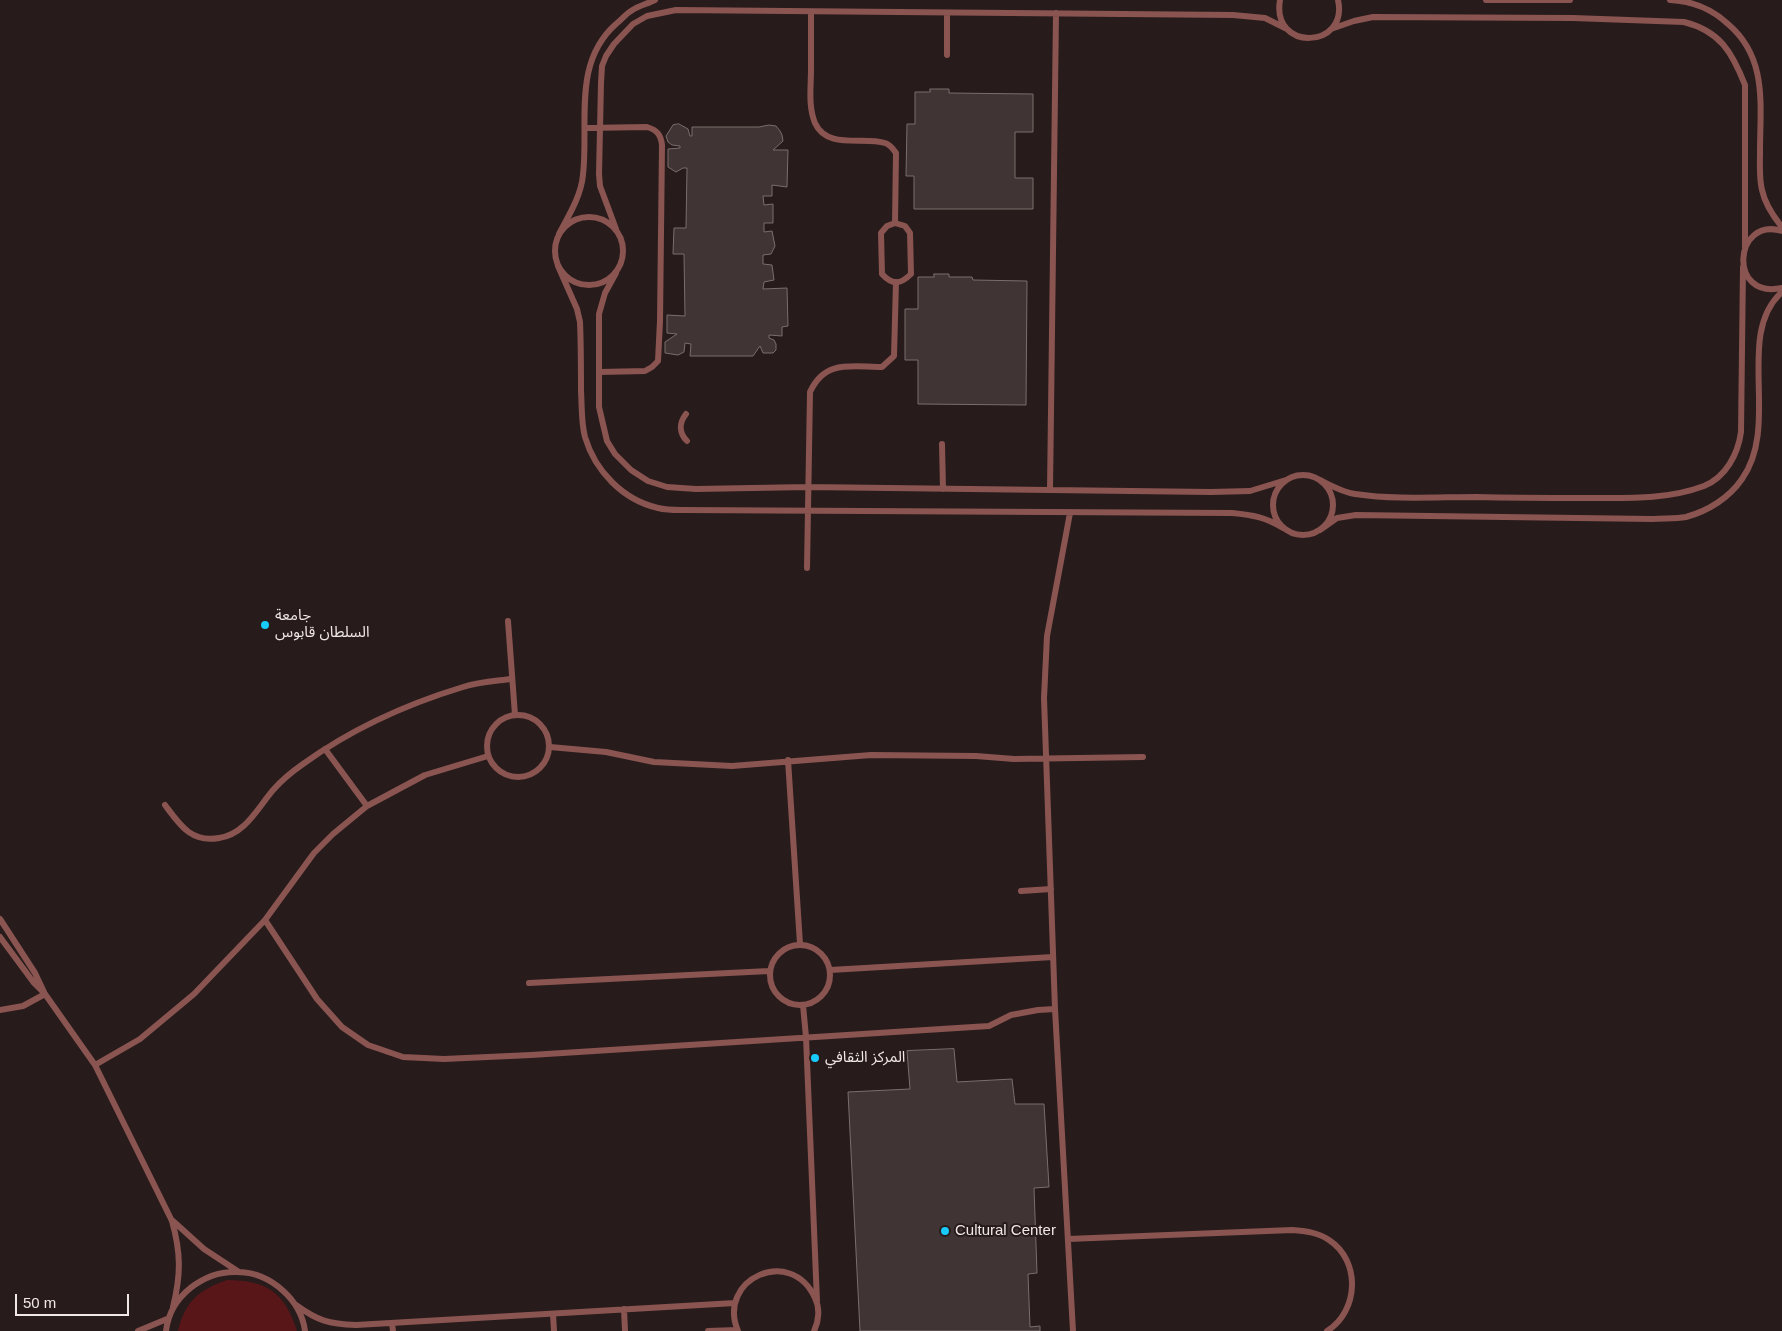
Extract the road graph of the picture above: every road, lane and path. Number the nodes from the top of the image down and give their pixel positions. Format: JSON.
{"nodes":[{"id":1,"x":655,"y":0,"type":"edge"},
{"id":2,"x":1280,"y":0,"type":"edge"},
{"id":3,"x":1338,"y":0,"type":"edge"},
{"id":4,"x":1486,"y":0,"type":"edge"},
{"id":5,"x":1570,"y":0,"type":"edge"},
{"id":6,"x":1670,"y":0,"type":"edge"},
{"id":7,"x":811,"y":12,"type":"junction"},
{"id":8,"x":947,"y":13,"type":"junction"},
{"id":9,"x":1056,"y":14,"type":"junction"},
{"id":10,"x":1286,"y":29,"type":"junction"},
{"id":11,"x":1331,"y":29,"type":"junction"},
{"id":12,"x":947,"y":55,"type":"dead end"},
{"id":13,"x":585,"y":128,"type":"junction"},
{"id":14,"x":600,"y":128,"type":"junction"},
{"id":15,"x":896,"y":223,"type":"junction"},
{"id":16,"x":1782,"y":226,"type":"edge"},
{"id":17,"x":616,"y":229,"type":"junction"},
{"id":18,"x":1782,"y":231,"type":"edge"},
{"id":19,"x":559,"y":234,"type":"junction"},
{"id":20,"x":1745,"y":247,"type":"junction"},
{"id":21,"x":558,"y":266,"type":"junction"},
{"id":22,"x":1743,"y":267,"type":"junction"},
{"id":23,"x":616,"y":273,"type":"junction"},
{"id":24,"x":896,"y":282,"type":"junction"},
{"id":25,"x":1782,"y":288,"type":"edge"},
{"id":26,"x":1782,"y":292,"type":"edge"},
{"id":27,"x":600,"y":372,"type":"junction"},
{"id":28,"x":686,"y":414,"type":"dead end"},
{"id":29,"x":687,"y":441,"type":"dead end"},
{"id":30,"x":942,"y":444,"type":"dead end"},
{"id":31,"x":1286,"y":480,"type":"junction"},
{"id":32,"x":1320,"y":480,"type":"junction"},
{"id":33,"x":808,"y":487,"type":"junction"},
{"id":34,"x":943,"y":489,"type":"junction"},
{"id":35,"x":1050,"y":490,"type":"junction"},
{"id":36,"x":808,"y":511,"type":"junction"},
{"id":37,"x":1070,"y":513,"type":"junction"},
{"id":38,"x":1283,"y":528,"type":"junction"},
{"id":39,"x":1320,"y":530,"type":"junction"},
{"id":40,"x":807,"y":568,"type":"dead end"},
{"id":41,"x":508,"y":620,"type":"dead end"},
{"id":42,"x":511,"y":679,"type":"junction"},
{"id":43,"x":515,"y":715,"type":"junction"},
{"id":44,"x":550,"y":747,"type":"junction"},
{"id":45,"x":325,"y":749,"type":"junction"},
{"id":46,"x":488,"y":756,"type":"junction"},
{"id":47,"x":1046,"y":757,"type":"junction"},
{"id":48,"x":1143,"y":757,"type":"dead end"},
{"id":49,"x":788,"y":760,"type":"junction"},
{"id":50,"x":165,"y":805,"type":"dead end"},
{"id":51,"x":367,"y":806,"type":"junction"},
{"id":52,"x":1051,"y":889,"type":"junction"},
{"id":53,"x":1021,"y":892,"type":"dead end"},
{"id":54,"x":0,"y":919,"type":"edge"},
{"id":55,"x":265,"y":920,"type":"junction"},
{"id":56,"x":0,"y":937,"type":"edge"},
{"id":57,"x":800,"y":944,"type":"junction"},
{"id":58,"x":1053,"y":957,"type":"junction"},
{"id":59,"x":830,"y":970,"type":"junction"},
{"id":60,"x":770,"y":971,"type":"junction"},
{"id":61,"x":529,"y":983,"type":"dead end"},
{"id":62,"x":45,"y":994,"type":"junction"},
{"id":63,"x":803,"y":1005,"type":"junction"},
{"id":64,"x":1055,"y":1009,"type":"junction"},
{"id":65,"x":0,"y":1010,"type":"edge"},
{"id":66,"x":806,"y":1037,"type":"junction"},
{"id":67,"x":95,"y":1065,"type":"junction"},
{"id":68,"x":172,"y":1221,"type":"junction"},
{"id":69,"x":1068,"y":1239,"type":"junction"},
{"id":70,"x":239,"y":1272,"type":"junction"},
{"id":71,"x":817,"y":1302,"type":"junction"},
{"id":72,"x":735,"y":1303,"type":"junction"},
{"id":73,"x":296,"y":1305,"type":"junction"},
{"id":74,"x":173,"y":1307,"type":"junction"},
{"id":75,"x":624,"y":1310,"type":"junction"},
{"id":76,"x":553,"y":1314,"type":"junction"},
{"id":77,"x":167,"y":1319,"type":"junction"},
{"id":78,"x":392,"y":1323,"type":"junction"},
{"id":79,"x":738,"y":1330,"type":"edge"},
{"id":80,"x":815,"y":1330,"type":"edge"},
{"id":81,"x":138,"y":1331,"type":"edge"},
{"id":82,"x":166,"y":1331,"type":"edge"},
{"id":83,"x":305,"y":1331,"type":"edge"},
{"id":84,"x":393,"y":1331,"type":"edge"},
{"id":85,"x":554,"y":1331,"type":"edge"},
{"id":86,"x":625,"y":1331,"type":"edge"},
{"id":87,"x":708,"y":1331,"type":"edge"},
{"id":88,"x":1073,"y":1331,"type":"edge"},
{"id":89,"x":1327,"y":1331,"type":"edge"}],
"edges":[{"from":1,"to":13,"type":"lane"},
{"from":2,"to":10,"type":"lane"},
{"from":3,"to":11,"type":"lane"},
{"from":4,"to":5,"type":"lane"},
{"from":6,"to":16,"type":"lane"},
{"from":7,"to":8,"type":"lane"},
{"from":7,"to":14,"type":"lane"},
{"from":7,"to":15,"type":"lane"},
{"from":8,"to":9,"type":"lane"},
{"from":8,"to":12,"type":"lane"},
{"from":9,"to":10,"type":"lane"},
{"from":9,"to":35,"type":"lane"},
{"from":10,"to":11,"type":"lane"},
{"from":11,"to":20,"type":"lane"},
{"from":13,"to":14,"type":"lane"},
{"from":13,"to":19,"type":"lane"},
{"from":14,"to":17,"type":"lane"},
{"from":14,"to":27,"type":"lane"},
{"from":15,"to":24,"type":"lane"},
{"from":15,"to":24,"type":"lane"},
{"from":17,"to":19,"type":"lane"},
{"from":17,"to":23,"type":"lane"},
{"from":18,"to":20,"type":"lane"},
{"from":19,"to":21,"type":"lane"},
{"from":20,"to":22,"type":"lane"},
{"from":21,"to":23,"type":"lane"},
{"from":21,"to":36,"type":"lane"},
{"from":22,"to":25,"type":"lane"},
{"from":22,"to":32,"type":"lane"},
{"from":23,"to":27,"type":"lane"},
{"from":24,"to":33,"type":"lane"},
{"from":26,"to":39,"type":"lane"},
{"from":27,"to":33,"type":"lane"},
{"from":28,"to":29,"type":"lane"},
{"from":30,"to":34,"type":"lane"},
{"from":31,"to":32,"type":"lane"},
{"from":31,"to":35,"type":"lane"},
{"from":31,"to":38,"type":"lane"},
{"from":32,"to":39,"type":"lane"},
{"from":33,"to":34,"type":"lane"},
{"from":33,"to":36,"type":"lane"},
{"from":34,"to":35,"type":"lane"},
{"from":36,"to":37,"type":"lane"},
{"from":36,"to":40,"type":"lane"},
{"from":37,"to":38,"type":"lane"},
{"from":37,"to":47,"type":"lane"},
{"from":38,"to":39,"type":"lane"},
{"from":41,"to":42,"type":"lane"},
{"from":42,"to":43,"type":"lane"},
{"from":42,"to":45,"type":"lane"},
{"from":43,"to":44,"type":"lane"},
{"from":43,"to":46,"type":"lane"},
{"from":44,"to":46,"type":"lane"},
{"from":44,"to":49,"type":"lane"},
{"from":45,"to":50,"type":"lane"},
{"from":45,"to":51,"type":"lane"},
{"from":46,"to":51,"type":"lane"},
{"from":47,"to":48,"type":"lane"},
{"from":47,"to":49,"type":"lane"},
{"from":47,"to":52,"type":"lane"},
{"from":49,"to":57,"type":"lane"},
{"from":51,"to":55,"type":"lane"},
{"from":52,"to":53,"type":"lane"},
{"from":52,"to":58,"type":"lane"},
{"from":54,"to":62,"type":"lane"},
{"from":55,"to":66,"type":"lane"},
{"from":55,"to":67,"type":"lane"},
{"from":56,"to":62,"type":"lane"},
{"from":57,"to":59,"type":"lane"},
{"from":57,"to":60,"type":"lane"},
{"from":58,"to":59,"type":"lane"},
{"from":58,"to":64,"type":"lane"},
{"from":59,"to":63,"type":"lane"},
{"from":60,"to":61,"type":"lane"},
{"from":60,"to":63,"type":"lane"},
{"from":62,"to":65,"type":"lane"},
{"from":62,"to":67,"type":"lane"},
{"from":63,"to":66,"type":"lane"},
{"from":64,"to":66,"type":"lane"},
{"from":64,"to":69,"type":"lane"},
{"from":66,"to":71,"type":"lane"},
{"from":67,"to":68,"type":"lane"},
{"from":68,"to":70,"type":"lane"},
{"from":68,"to":74,"type":"lane"},
{"from":69,"to":88,"type":"lane"},
{"from":69,"to":89,"type":"lane"},
{"from":70,"to":73,"type":"lane"},
{"from":70,"to":74,"type":"lane"},
{"from":71,"to":72,"type":"lane"},
{"from":71,"to":80,"type":"lane"},
{"from":72,"to":75,"type":"lane"},
{"from":72,"to":79,"type":"lane"},
{"from":73,"to":78,"type":"lane"},
{"from":73,"to":83,"type":"lane"},
{"from":74,"to":77,"type":"lane"},
{"from":75,"to":76,"type":"lane"},
{"from":75,"to":86,"type":"lane"},
{"from":76,"to":78,"type":"lane"},
{"from":76,"to":85,"type":"lane"},
{"from":77,"to":81,"type":"lane"},
{"from":77,"to":82,"type":"lane"},
{"from":78,"to":84,"type":"lane"},
{"from":79,"to":87,"type":"lane"}]}
